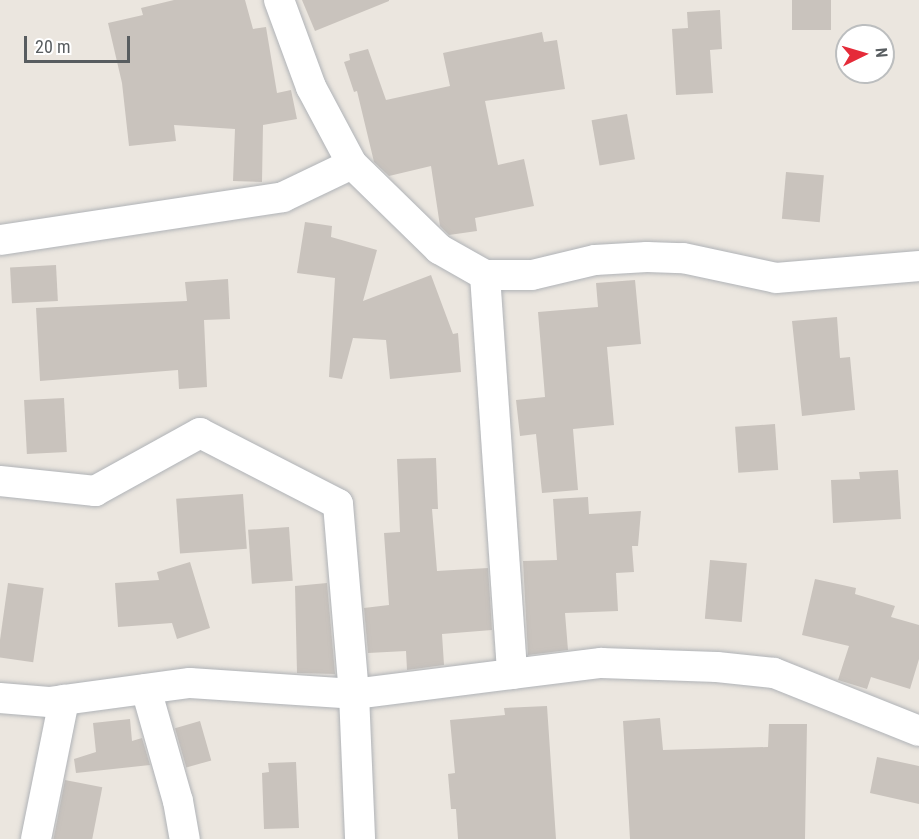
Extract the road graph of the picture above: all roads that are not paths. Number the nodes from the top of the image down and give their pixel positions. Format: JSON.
{"nodes":[{"id":1,"x":279,"y":0,"type":"edge"},
{"id":2,"x":352,"y":164,"type":"junction"},
{"id":3,"x":0,"y":240,"type":"edge"},
{"id":4,"x":919,"y":266,"type":"edge"},
{"id":5,"x":485,"y":275,"type":"junction"},
{"id":6,"x":0,"y":481,"type":"edge"},
{"id":7,"x":513,"y":674,"type":"junction"},
{"id":8,"x":146,"y":689,"type":"junction"},
{"id":9,"x":354,"y":694,"type":"junction"},
{"id":10,"x":0,"y":698,"type":"edge"},
{"id":11,"x":64,"y":700,"type":"junction"},
{"id":12,"x":919,"y":731,"type":"edge"},
{"id":13,"x":36,"y":839,"type":"edge"},
{"id":14,"x":185,"y":839,"type":"edge"},
{"id":15,"x":360,"y":839,"type":"edge"}],
"edges":[{"from":1,"to":2,"type":"street"},
{"from":2,"to":3,"type":"street"},
{"from":2,"to":5,"type":"street"},
{"from":4,"to":5,"type":"street"},
{"from":5,"to":7,"type":"street"},
{"from":6,"to":9,"type":"street"},
{"from":7,"to":9,"type":"street"},
{"from":7,"to":12,"type":"street"},
{"from":8,"to":9,"type":"street"},
{"from":8,"to":11,"type":"street"},
{"from":8,"to":14,"type":"street"},
{"from":9,"to":15,"type":"street"},
{"from":10,"to":11,"type":"street"},
{"from":11,"to":13,"type":"street"}]}
